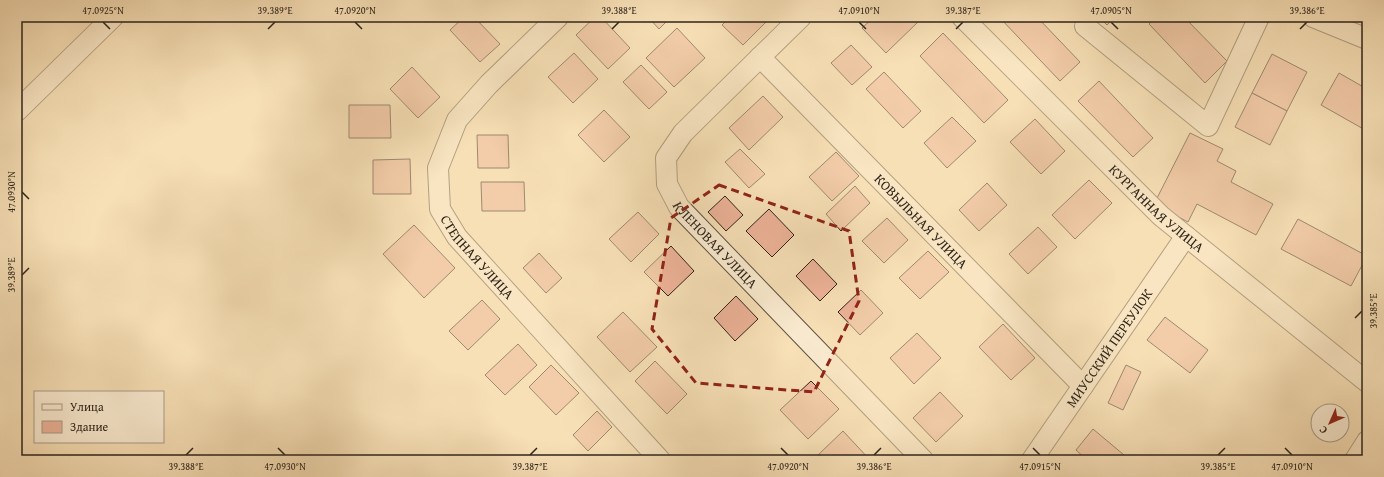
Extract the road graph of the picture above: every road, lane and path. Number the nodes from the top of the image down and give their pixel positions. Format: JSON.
{"nodes":[{"id":1,"x":113,"y":17,"type":"edge"},
{"id":2,"x":558,"y":17,"type":"edge"},
{"id":3,"x":801,"y":17,"type":"edge"},
{"id":4,"x":962,"y":17,"type":"edge"},
{"id":5,"x":1259,"y":17,"type":"edge"},
{"id":6,"x":1314,"y":17,"type":"edge"},
{"id":7,"x":1085,"y":26,"type":"dead end"},
{"id":8,"x":1367,"y":40,"type":"edge"},
{"id":9,"x":760,"y":57,"type":"junction"},
{"id":10,"x":17,"y":111,"type":"edge"},
{"id":11,"x":1186,"y":236,"type":"junction"},
{"id":12,"x":1367,"y":382,"type":"edge"},
{"id":13,"x":1083,"y":386,"type":"junction"},
{"id":14,"x":1367,"y":441,"type":"edge"},
{"id":15,"x":660,"y":460,"type":"edge"},
{"id":16,"x":923,"y":460,"type":"edge"},
{"id":17,"x":1032,"y":460,"type":"edge"},
{"id":18,"x":1355,"y":460,"type":"edge"}],
"edges":[{"from":1,"to":10,"type":"street"},
{"from":2,"to":15,"type":"street","name":"СТЕПНАЯ УЛИЦА"},
{"from":3,"to":9,"type":"street","name":"КЛЕНОВАЯ УЛИЦА"},
{"from":4,"to":11,"type":"street","name":"КУРГАННАЯ УЛИЦА"},
{"from":5,"to":7,"type":"street"},
{"from":6,"to":8,"type":"street"},
{"from":9,"to":13,"type":"street","name":"КОВЫЛЬНАЯ УЛИЦА"},
{"from":9,"to":16,"type":"street","name":"КЛЕНОВАЯ УЛИЦА"},
{"from":11,"to":12,"type":"street","name":"КУРГАННАЯ УЛИЦА"},
{"from":11,"to":13,"type":"street","name":"МИУССКИЙ ПЕРЕУЛОК"},
{"from":13,"to":17,"type":"street","name":"МИУССКИЙ ПЕРЕУЛОК"},
{"from":14,"to":18,"type":"street"}]}
